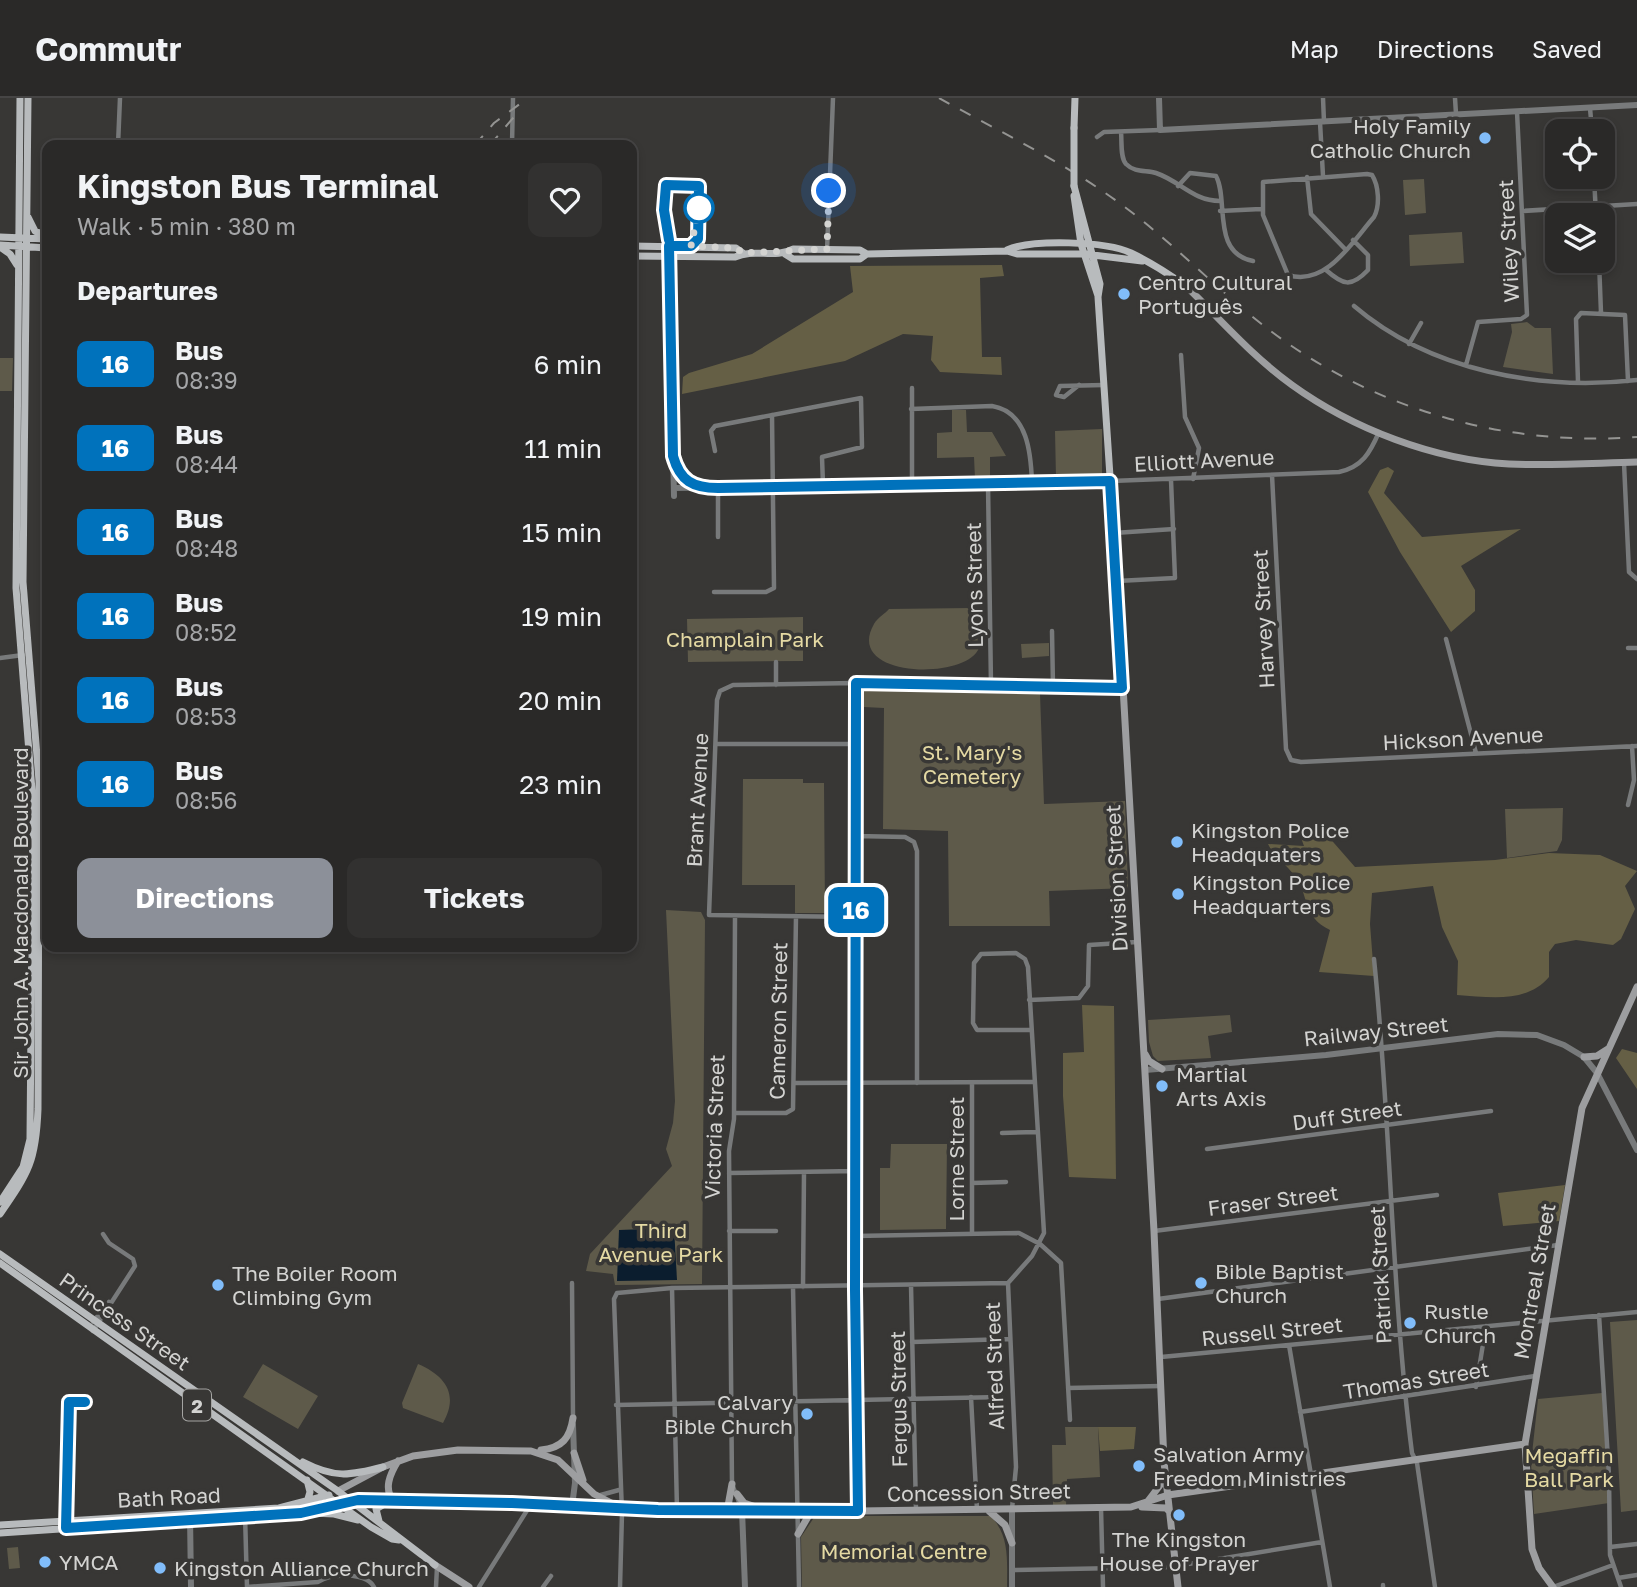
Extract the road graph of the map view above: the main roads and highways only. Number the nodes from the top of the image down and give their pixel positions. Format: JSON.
{"nodes":[{"id":1,"x":20,"y":98,"type":"edge"},
{"id":2,"x":28,"y":98,"type":"edge"},
{"id":3,"x":1075,"y":98,"type":"edge"},
{"id":4,"x":1074,"y":186,"type":"junction"},
{"id":5,"x":26,"y":213,"type":"junction"},
{"id":6,"x":42,"y":235,"type":"edge"},
{"id":7,"x":0,"y":237,"type":"edge"},
{"id":8,"x":22,"y":238,"type":"junction"},
{"id":9,"x":42,"y":238,"type":"edge"},
{"id":10,"x":1081,"y":244,"type":"junction"},
{"id":11,"x":1090,"y":244,"type":"junction"},
{"id":12,"x":0,"y":246,"type":"edge"},
{"id":13,"x":637,"y":246,"type":"edge"},
{"id":14,"x":22,"y":247,"type":"junction"},
{"id":15,"x":42,"y":248,"type":"edge"},
{"id":16,"x":1007,"y":251,"type":"junction"},
{"id":17,"x":743,"y":253,"type":"junction"},
{"id":18,"x":785,"y":254,"type":"junction"},
{"id":19,"x":867,"y":254,"type":"junction"},
{"id":20,"x":1090,"y":254,"type":"junction"},
{"id":21,"x":637,"y":256,"type":"edge"},
{"id":22,"x":1142,"y":261,"type":"junction"},
{"id":23,"x":18,"y":269,"type":"junction"},
{"id":24,"x":1637,"y":462,"type":"edge"},
{"id":25,"x":23,"y":655,"type":"junction"},
{"id":26,"x":1637,"y":987,"type":"edge"},
{"id":27,"x":1609,"y":1049,"type":"junction"},
{"id":28,"x":1145,"y":1054,"type":"junction"},
{"id":29,"x":1584,"y":1058,"type":"road end"},
{"id":30,"x":1162,"y":1069,"type":"road end"},
{"id":31,"x":6,"y":1192,"type":"edge"},
{"id":32,"x":0,"y":1202,"type":"edge"},
{"id":33,"x":0,"y":1214,"type":"edge"},
{"id":34,"x":0,"y":1254,"type":"edge"},
{"id":35,"x":0,"y":1263,"type":"edge"},
{"id":36,"x":93,"y":1326,"type":"junction"},
{"id":37,"x":573,"y":1418,"type":"road end"},
{"id":38,"x":1525,"y":1444,"type":"junction"},
{"id":39,"x":280,"y":1450,"type":"junction"},
{"id":40,"x":531,"y":1451,"type":"junction"},
{"id":41,"x":573,"y":1453,"type":"road end"},
{"id":42,"x":1165,"y":1457,"type":"junction"},
{"id":43,"x":399,"y":1460,"type":"junction"},
{"id":44,"x":383,"y":1467,"type":"junction"},
{"id":45,"x":1165,"y":1477,"type":"junction"},
{"id":46,"x":307,"y":1479,"type":"junction"},
{"id":47,"x":732,"y":1484,"type":"road end"},
{"id":48,"x":589,"y":1490,"type":"junction"},
{"id":49,"x":338,"y":1491,"type":"junction"},
{"id":50,"x":737,"y":1494,"type":"road end"},
{"id":51,"x":329,"y":1495,"type":"junction"},
{"id":52,"x":1168,"y":1495,"type":"junction"},
{"id":53,"x":351,"y":1501,"type":"junction"},
{"id":54,"x":307,"y":1502,"type":"junction"},
{"id":55,"x":391,"y":1502,"type":"junction"},
{"id":56,"x":339,"y":1503,"type":"junction"},
{"id":57,"x":1145,"y":1504,"type":"junction"},
{"id":58,"x":1131,"y":1507,"type":"junction"},
{"id":59,"x":621,"y":1508,"type":"junction"},
{"id":60,"x":720,"y":1510,"type":"junction"},
{"id":61,"x":766,"y":1510,"type":"junction"},
{"id":62,"x":988,"y":1510,"type":"junction"},
{"id":63,"x":820,"y":1511,"type":"junction"},
{"id":64,"x":1170,"y":1512,"type":"junction"},
{"id":65,"x":245,"y":1513,"type":"junction"},
{"id":66,"x":301,"y":1513,"type":"junction"},
{"id":67,"x":190,"y":1517,"type":"junction"},
{"id":68,"x":380,"y":1522,"type":"junction"},
{"id":69,"x":0,"y":1525,"type":"edge"},
{"id":70,"x":371,"y":1527,"type":"junction"},
{"id":71,"x":3,"y":1534,"type":"edge"},
{"id":72,"x":798,"y":1534,"type":"road end"},
{"id":73,"x":399,"y":1540,"type":"junction"},
{"id":74,"x":1012,"y":1543,"type":"road end"},
{"id":75,"x":469,"y":1587,"type":"edge"},
{"id":76,"x":1178,"y":1587,"type":"edge"},
{"id":77,"x":1553,"y":1587,"type":"edge"}],
"edges":[{"from":1,"to":8,"type":"main road","name":"Sir John A. Macdonald Boulevard"},
{"from":2,"to":5,"type":"main road","name":"Sir John A. Macdonald Boulevard"},
{"from":3,"to":4,"type":"main road","name":"Division Street","bridge":true},
{"from":4,"to":10,"type":"main road","name":"Division Street"},
{"from":4,"to":11,"type":"main road","name":"Division Street"},
{"from":5,"to":6,"type":"main road"},
{"from":5,"to":8,"type":"main road","name":"Sir John A. Macdonald Boulevard"},
{"from":7,"to":8,"type":"main road"},
{"from":8,"to":9,"type":"main road"},
{"from":8,"to":14,"type":"main road","name":"Sir John A. Macdonald Boulevard"},
{"from":10,"to":11,"type":"main road"},
{"from":10,"to":16,"type":"main road"},
{"from":10,"to":20,"type":"main road","name":"Division Street"},
{"from":11,"to":20,"type":"main road","name":"Division Street"},
{"from":11,"to":22,"type":"main road"},
{"from":12,"to":14,"type":"main road"},
{"from":12,"to":23,"type":"main road"},
{"from":13,"to":17,"type":"main road"},
{"from":14,"to":15,"type":"main road"},
{"from":14,"to":23,"type":"main road","name":"Sir John A. Macdonald Boulevard"},
{"from":14,"to":25,"type":"main road","name":"Sir John A. Macdonald Boulevard"},
{"from":16,"to":19,"type":"main road"},
{"from":16,"to":20,"type":"main road"},
{"from":17,"to":18,"type":"main road"},
{"from":17,"to":21,"type":"main road"},
{"from":18,"to":19,"type":"main road"},
{"from":18,"to":19,"type":"main road"},
{"from":20,"to":22,"type":"main road"},
{"from":20,"to":28,"type":"main road","name":"Division Street"},
{"from":22,"to":24,"type":"main road"},
{"from":23,"to":25,"type":"main road","name":"Sir John A. Macdonald Boulevard"},
{"from":25,"to":31,"type":"main road","name":"Sir John A. Macdonald Boulevard"},
{"from":26,"to":27,"type":"main road","name":"Montreal Street"},
{"from":27,"to":29,"type":"main road"},
{"from":27,"to":38,"type":"main road","name":"Montreal Street"},
{"from":28,"to":30,"type":"main road"},
{"from":28,"to":42,"type":"main road","name":"Division Street"},
{"from":31,"to":32,"type":"main road","name":"Sir John A. Macdonald Boulevard"},
{"from":31,"to":33,"type":"main road","name":"Sir John A. Macdonald Boulevard"},
{"from":34,"to":36,"type":"main road","name":"Princess Street","number":"2"},
{"from":35,"to":36,"type":"main road","name":"Princess Street","number":"2"},
{"from":36,"to":39,"type":"main road","name":"Princess Street","number":"2"},
{"from":36,"to":46,"type":"main road","name":"Princess Street","number":"2"},
{"from":37,"to":40,"type":"main road"},
{"from":38,"to":52,"type":"main road","name":"Concession Street"},
{"from":38,"to":77,"type":"main road","name":"Montreal Street"},
{"from":39,"to":44,"type":"main road"},
{"from":39,"to":49,"type":"main road","name":"Princess Street","number":"2"},
{"from":40,"to":43,"type":"main road","name":"Concession Street"},
{"from":40,"to":48,"type":"main road","name":"Concession Street"},
{"from":41,"to":48,"type":"main road"},
{"from":42,"to":45,"type":"main road","name":"Division Street"},
{"from":42,"to":52,"type":"main road","name":"Division Street"},
{"from":43,"to":44,"type":"main road","name":"Concession Street"},
{"from":43,"to":55,"type":"main road"},
{"from":44,"to":49,"type":"main road","name":"Concession Street"},
{"from":45,"to":52,"type":"main road","name":"Division Street"},
{"from":45,"to":57,"type":"main road"},
{"from":46,"to":51,"type":"main road","name":"Princess Street","number":"2"},
{"from":46,"to":54,"type":"main road"},
{"from":47,"to":60,"type":"main road"},
{"from":48,"to":59,"type":"main road","name":"Concession Street"},
{"from":49,"to":51,"type":"main road","name":"Bath Road"},
{"from":49,"to":53,"type":"main road","name":"Princess Street","number":"2"},
{"from":50,"to":61,"type":"main road"},
{"from":51,"to":54,"type":"main road","name":"Bath Road"},
{"from":51,"to":56,"type":"main road","name":"Princess Street","number":"2"},
{"from":52,"to":57,"type":"main road","name":"Concession Street"},
{"from":52,"to":64,"type":"main road","name":"Division Street"},
{"from":53,"to":55,"type":"main road","name":"Concession Street"},
{"from":53,"to":56,"type":"main road","name":"Concession Street"},
{"from":53,"to":68,"type":"main road","name":"Princess Street","number":"2"},
{"from":54,"to":65,"type":"main road","name":"Bath Road"},
{"from":55,"to":59,"type":"main road","name":"Concession Street"},
{"from":55,"to":68,"type":"main road"},
{"from":56,"to":66,"type":"main road","name":"Bath Road"},
{"from":56,"to":70,"type":"main road","name":"Princess Street","number":"2"},
{"from":57,"to":58,"type":"main road","name":"Concession Street"},
{"from":58,"to":62,"type":"main road","name":"Concession Street"},
{"from":58,"to":64,"type":"main road"},
{"from":59,"to":60,"type":"main road","name":"Concession Street"},
{"from":60,"to":61,"type":"main road","name":"Concession Street"},
{"from":61,"to":63,"type":"main road","name":"Concession Street"},
{"from":62,"to":63,"type":"main road","name":"Concession Street"},
{"from":62,"to":74,"type":"main road"},
{"from":63,"to":72,"type":"main road"},
{"from":64,"to":76,"type":"main road","name":"Division Street"},
{"from":65,"to":66,"type":"main road","name":"Bath Road"},
{"from":65,"to":67,"type":"main road","name":"Bath Road"},
{"from":66,"to":70,"type":"main road"},
{"from":67,"to":69,"type":"main road","name":"Bath Road"},
{"from":67,"to":71,"type":"main road","name":"Bath Road"},
{"from":68,"to":73,"type":"main road","name":"Princess Street","number":"2"},
{"from":70,"to":73,"type":"main road","name":"Princess Street","number":"2"},
{"from":73,"to":75,"type":"main road","name":"Princess Street","number":"2"}]}
